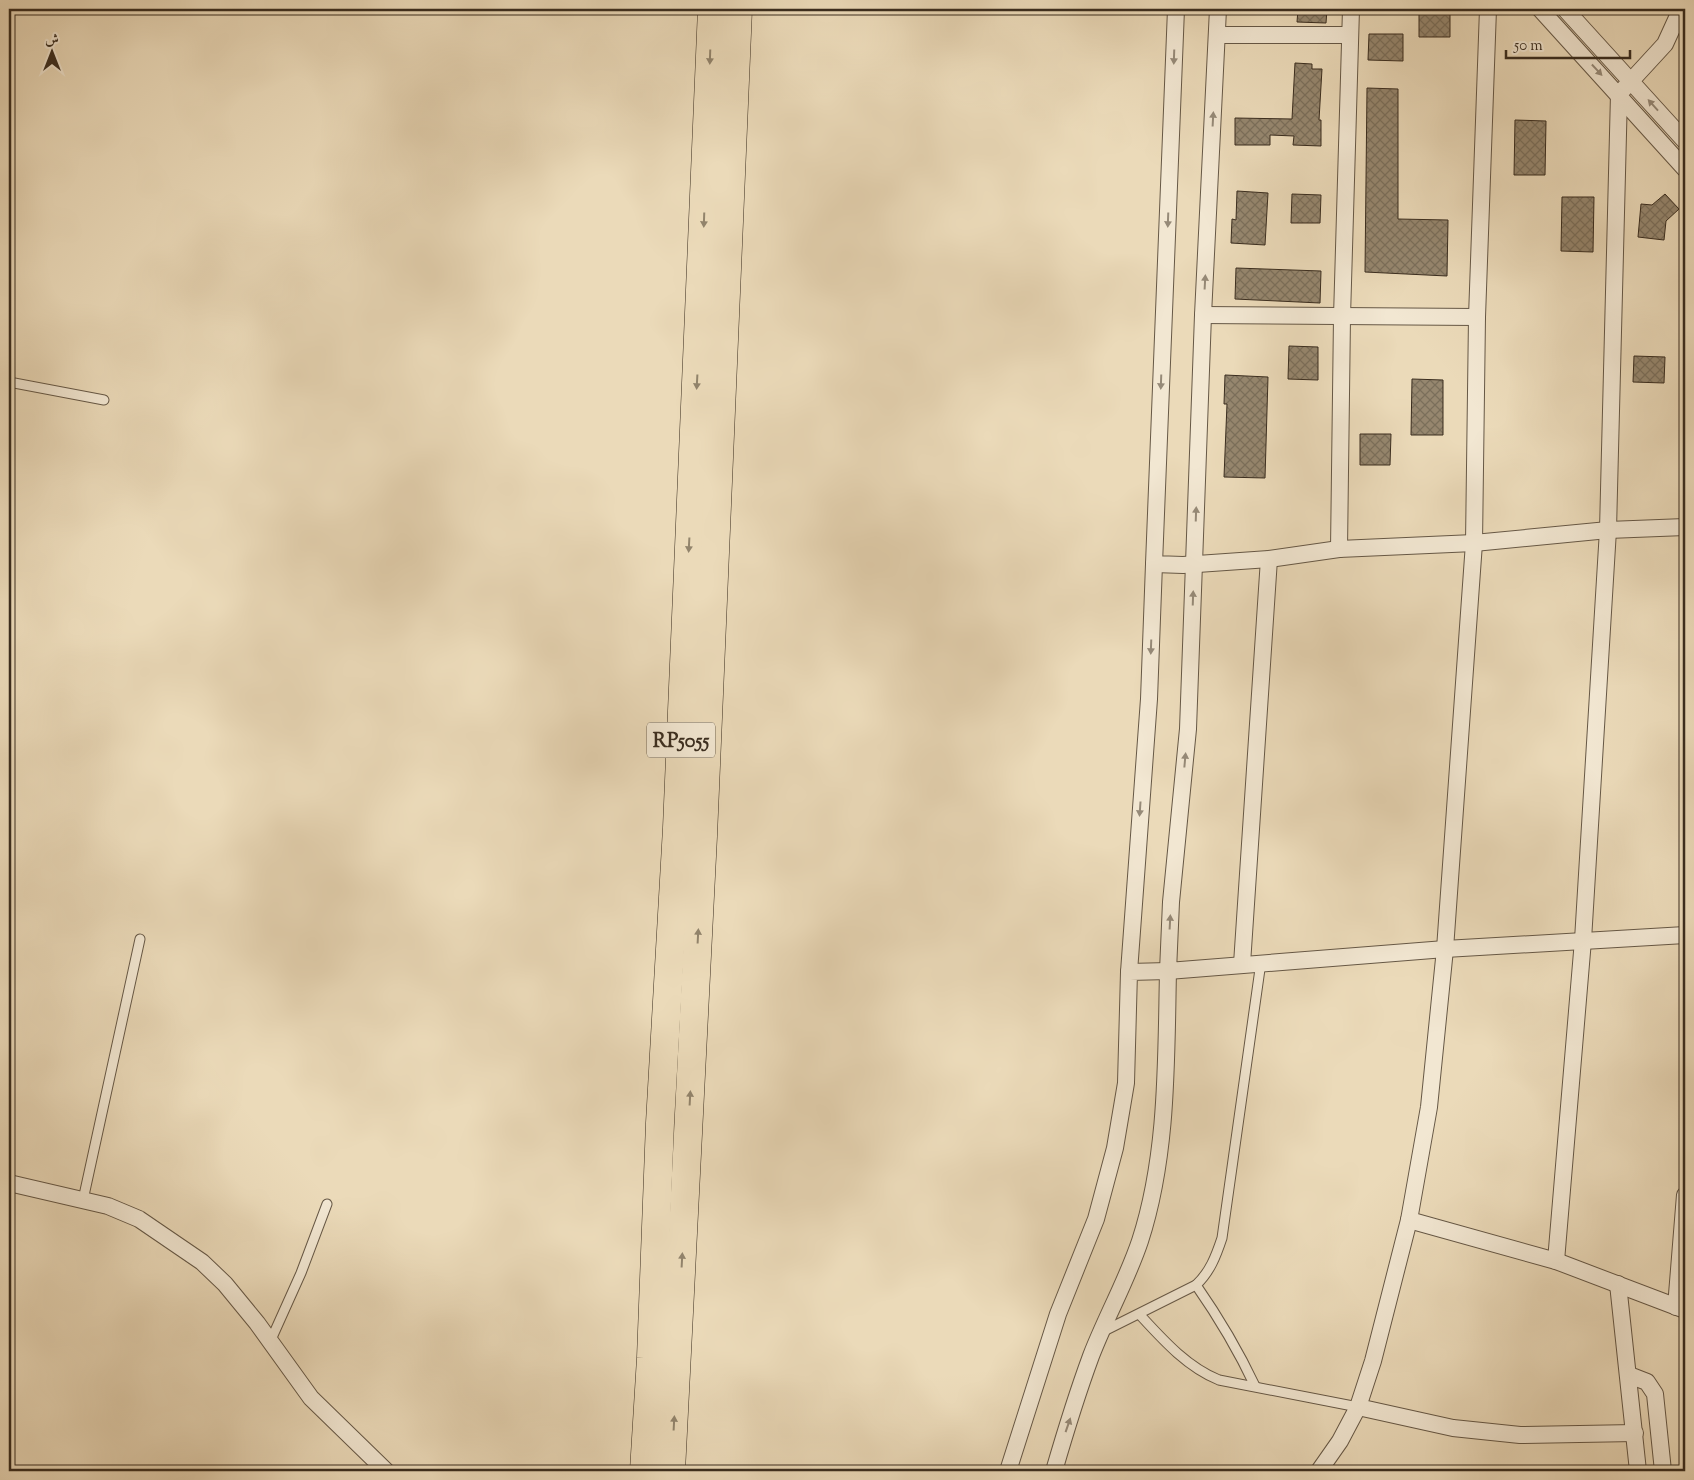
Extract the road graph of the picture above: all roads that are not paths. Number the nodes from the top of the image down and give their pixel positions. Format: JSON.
{"nodes":[{"id":1,"x":712,"y":9,"type":"edge"},
{"id":2,"x":738,"y":9,"type":"edge"},
{"id":3,"x":1176,"y":9,"type":"edge"},
{"id":4,"x":1218,"y":9,"type":"edge"},
{"id":5,"x":1351,"y":9,"type":"edge"},
{"id":6,"x":1488,"y":9,"type":"edge"},
{"id":7,"x":1540,"y":9,"type":"edge"},
{"id":8,"x":1565,"y":9,"type":"edge"},
{"id":9,"x":1681,"y":9,"type":"edge"},
{"id":10,"x":1217,"y":35,"type":"junction"},
{"id":11,"x":1350,"y":35,"type":"junction"},
{"id":12,"x":1632,"y":81,"type":"junction"},
{"id":13,"x":1619,"y":94,"type":"junction"},
{"id":14,"x":1685,"y":141,"type":"edge"},
{"id":15,"x":1685,"y":170,"type":"edge"},
{"id":16,"x":1203,"y":315,"type":"junction"},
{"id":17,"x":1342,"y":317,"type":"junction"},
{"id":18,"x":1477,"y":317,"type":"junction"},
{"id":19,"x":9,"y":382,"type":"edge"},
{"id":20,"x":104,"y":400,"type":"dead end"},
{"id":21,"x":1685,"y":527,"type":"edge"},
{"id":22,"x":1608,"y":530,"type":"junction"},
{"id":23,"x":1474,"y":542,"type":"junction"},
{"id":24,"x":1339,"y":549,"type":"junction"},
{"id":25,"x":1269,"y":559,"type":"junction"},
{"id":26,"x":1195,"y":563,"type":"junction"},
{"id":27,"x":1154,"y":564,"type":"junction"},
{"id":28,"x":1685,"y":935,"type":"edge"},
{"id":29,"x":140,"y":940,"type":"dead end"},
{"id":30,"x":1583,"y":940,"type":"junction"},
{"id":31,"x":1445,"y":949,"type":"junction"},
{"id":32,"x":1261,"y":962,"type":"junction"},
{"id":33,"x":1242,"y":964,"type":"junction"},
{"id":34,"x":1168,"y":971,"type":"junction"},
{"id":35,"x":1129,"y":972,"type":"junction"},
{"id":36,"x":9,"y":1183,"type":"edge"},
{"id":37,"x":1685,"y":1195,"type":"edge"},
{"id":38,"x":83,"y":1200,"type":"junction"},
{"id":39,"x":327,"y":1204,"type":"dead end"},
{"id":40,"x":1408,"y":1220,"type":"junction"},
{"id":41,"x":1556,"y":1261,"type":"junction"},
{"id":42,"x":1618,"y":1284,"type":"junction"},
{"id":43,"x":1196,"y":1285,"type":"junction"},
{"id":44,"x":1681,"y":1308,"type":"edge"},
{"id":45,"x":1140,"y":1315,"type":"junction"},
{"id":46,"x":1102,"y":1332,"type":"junction"},
{"id":47,"x":270,"y":1342,"type":"junction"},
{"id":48,"x":1628,"y":1375,"type":"junction"},
{"id":49,"x":1255,"y":1386,"type":"junction"},
{"id":50,"x":1358,"y":1407,"type":"junction"},
{"id":51,"x":1635,"y":1433,"type":"junction"},
{"id":52,"x":386,"y":1471,"type":"edge"},
{"id":53,"x":644,"y":1471,"type":"edge"},
{"id":54,"x":671,"y":1471,"type":"edge"},
{"id":55,"x":1008,"y":1471,"type":"edge"},
{"id":56,"x":1054,"y":1471,"type":"edge"},
{"id":57,"x":1319,"y":1471,"type":"edge"},
{"id":58,"x":1638,"y":1471,"type":"edge"},
{"id":59,"x":1663,"y":1471,"type":"edge"}],
"edges":[{"from":1,"to":53,"type":"highway","number":"RP5055","one_way":true},
{"from":54,"to":2,"type":"highway","number":"RP5055","one_way":true},
{"from":3,"to":27,"type":"street","one_way":true},
{"from":4,"to":10,"type":"street"},
{"from":5,"to":11,"type":"street"},
{"from":6,"to":18,"type":"street"},
{"from":7,"to":13,"type":"street","one_way":true},
{"from":8,"to":12,"type":"street"},
{"from":9,"to":12,"type":"street"},
{"from":10,"to":11,"type":"street"},
{"from":16,"to":10,"type":"street","one_way":true},
{"from":11,"to":17,"type":"street"},
{"from":12,"to":13,"type":"street"},
{"from":14,"to":12,"type":"street","one_way":true},
{"from":13,"to":15,"type":"street"},
{"from":13,"to":22,"type":"street"},
{"from":16,"to":17,"type":"street"},
{"from":26,"to":16,"type":"street","one_way":true},
{"from":17,"to":18,"type":"street"},
{"from":17,"to":24,"type":"street"},
{"from":18,"to":23,"type":"street"},
{"from":19,"to":20,"type":"lane"},
{"from":21,"to":22,"type":"street"},
{"from":22,"to":23,"type":"street"},
{"from":22,"to":30,"type":"street"},
{"from":23,"to":24,"type":"street"},
{"from":23,"to":31,"type":"street"},
{"from":24,"to":25,"type":"street"},
{"from":25,"to":26,"type":"street"},
{"from":25,"to":33,"type":"street"},
{"from":26,"to":27,"type":"street"},
{"from":34,"to":26,"type":"street","one_way":true},
{"from":27,"to":35,"type":"street","one_way":true},
{"from":28,"to":30,"type":"street"},
{"from":29,"to":38,"type":"lane"},
{"from":30,"to":31,"type":"street"},
{"from":30,"to":41,"type":"street"},
{"from":31,"to":32,"type":"street"},
{"from":31,"to":40,"type":"street"},
{"from":32,"to":33,"type":"street"},
{"from":32,"to":43,"type":"lane"},
{"from":33,"to":34,"type":"street"},
{"from":34,"to":35,"type":"street"},
{"from":34,"to":46,"type":"street"},
{"from":35,"to":55,"type":"street"},
{"from":36,"to":38,"type":"street"},
{"from":37,"to":44,"type":"street"},
{"from":38,"to":47,"type":"street"},
{"from":39,"to":47,"type":"lane"},
{"from":40,"to":41,"type":"street"},
{"from":40,"to":50,"type":"street"},
{"from":41,"to":42,"type":"street"},
{"from":42,"to":44,"type":"street"},
{"from":42,"to":48,"type":"street"},
{"from":43,"to":45,"type":"lane"},
{"from":43,"to":49,"type":"lane"},
{"from":45,"to":46,"type":"lane"},
{"from":45,"to":49,"type":"lane"},
{"from":56,"to":46,"type":"street","one_way":true},
{"from":47,"to":52,"type":"street"},
{"from":48,"to":51,"type":"street"},
{"from":48,"to":59,"type":"street"},
{"from":49,"to":50,"type":"lane"},
{"from":50,"to":51,"type":"street"},
{"from":50,"to":57,"type":"street"},
{"from":51,"to":58,"type":"street"}]}
